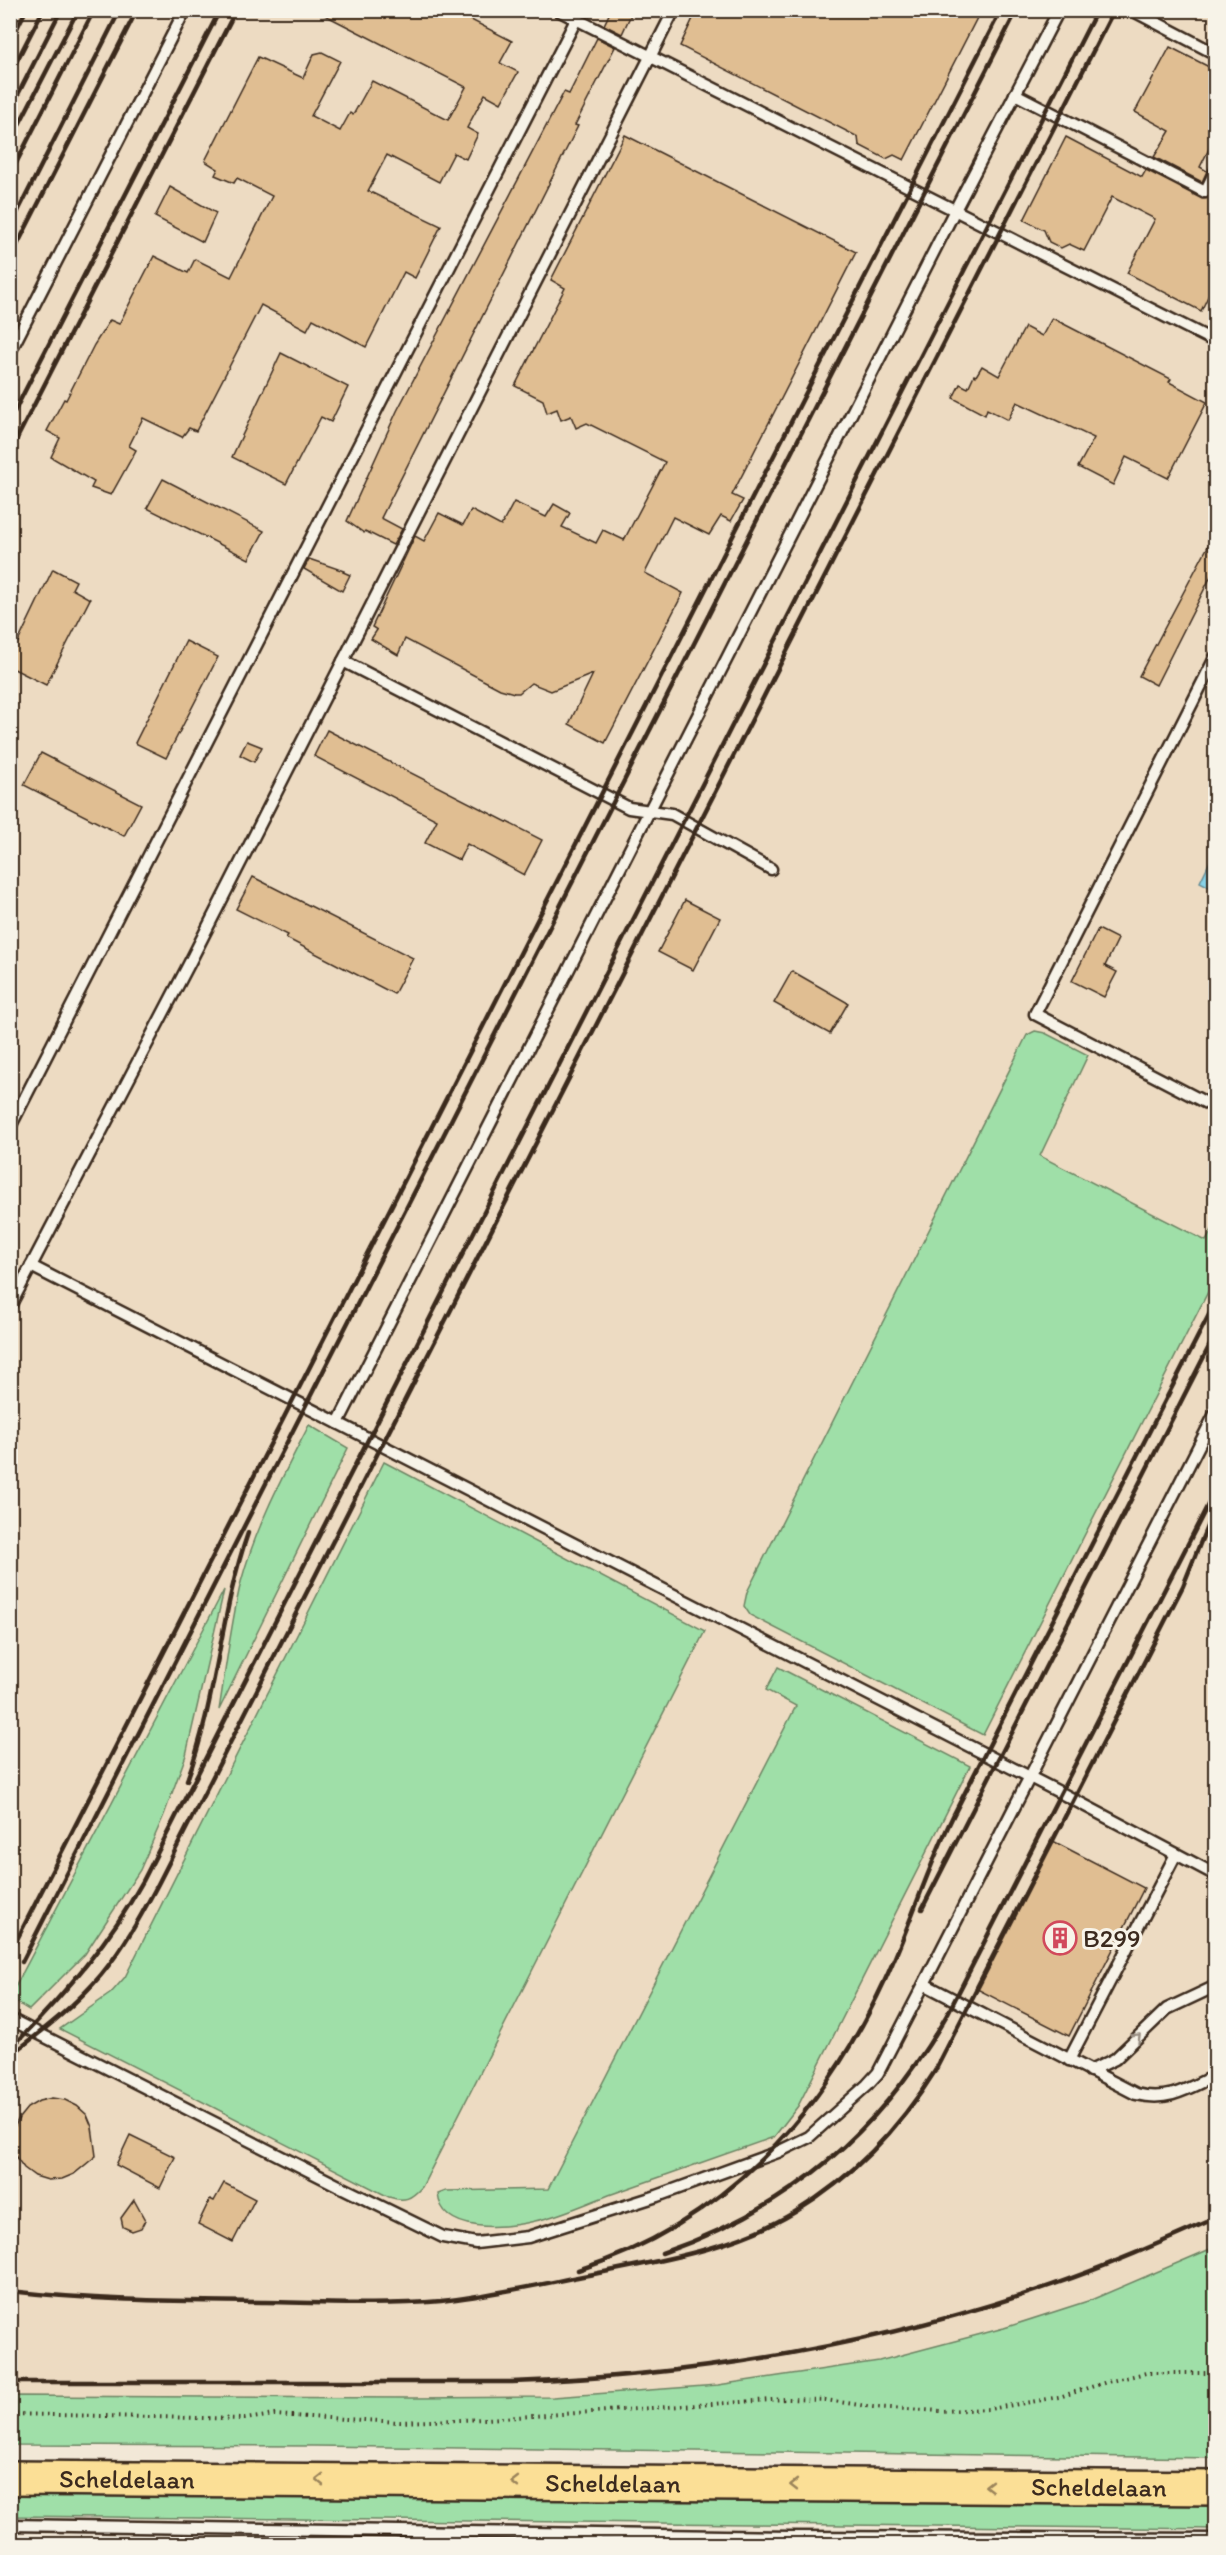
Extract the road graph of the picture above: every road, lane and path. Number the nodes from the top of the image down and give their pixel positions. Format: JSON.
{"nodes":[{"id":1,"x":185,"y":10,"type":"edge"},
{"id":2,"x":558,"y":10,"type":"edge"},
{"id":3,"x":674,"y":10,"type":"edge"},
{"id":4,"x":1059,"y":10,"type":"edge"},
{"id":5,"x":1132,"y":10,"type":"edge"},
{"id":6,"x":578,"y":15,"type":"edge"},
{"id":7,"x":1215,"y":54,"type":"edge"},
{"id":8,"x":650,"y":57,"type":"junction"},
{"id":9,"x":1015,"y":94,"type":"junction"},
{"id":10,"x":1215,"y":170,"type":"edge"},
{"id":11,"x":955,"y":210,"type":"junction"},
{"id":12,"x":1215,"y":342,"type":"edge"},
{"id":13,"x":10,"y":352,"type":"edge"},
{"id":14,"x":1215,"y":656,"type":"edge"},
{"id":15,"x":343,"y":661,"type":"junction"},
{"id":16,"x":650,"y":811,"type":"junction"},
{"id":17,"x":771,"y":869,"type":"dead end"},
{"id":18,"x":1215,"y":1108,"type":"edge"},
{"id":19,"x":10,"y":1127,"type":"edge"},
{"id":20,"x":31,"y":1266,"type":"junction"},
{"id":21,"x":10,"y":1306,"type":"edge"},
{"id":22,"x":1215,"y":1412,"type":"edge"},
{"id":23,"x":338,"y":1423,"type":"junction"},
{"id":24,"x":1030,"y":1777,"type":"junction"},
{"id":25,"x":1176,"y":1854,"type":"junction"},
{"id":26,"x":1215,"y":1875,"type":"edge"},
{"id":27,"x":924,"y":1984,"type":"junction"},
{"id":28,"x":1215,"y":1986,"type":"edge"},
{"id":29,"x":10,"y":2019,"type":"edge"},
{"id":30,"x":1069,"y":2060,"type":"junction"},
{"id":31,"x":1090,"y":2070,"type":"junction"},
{"id":32,"x":1215,"y":2075,"type":"edge"},
{"id":33,"x":1215,"y":2373,"type":"edge"},
{"id":34,"x":10,"y":2414,"type":"edge"},
{"id":35,"x":10,"y":2478,"type":"edge"},
{"id":36,"x":1215,"y":2488,"type":"edge"},
{"id":37,"x":10,"y":2525,"type":"edge"},
{"id":38,"x":1215,"y":2539,"type":"edge"}],
"edges":[{"from":1,"to":13,"type":"lane"},
{"from":2,"to":6,"type":"lane"},
{"from":3,"to":8,"type":"lane"},
{"from":4,"to":9,"type":"lane"},
{"from":5,"to":7,"type":"lane"},
{"from":6,"to":8,"type":"lane"},
{"from":6,"to":19,"type":"lane"},
{"from":8,"to":11,"type":"lane"},
{"from":8,"to":15,"type":"lane"},
{"from":9,"to":10,"type":"lane"},
{"from":9,"to":11,"type":"lane"},
{"from":11,"to":12,"type":"lane"},
{"from":11,"to":16,"type":"lane"},
{"from":14,"to":18,"type":"lane"},
{"from":15,"to":16,"type":"lane"},
{"from":15,"to":20,"type":"lane"},
{"from":16,"to":17,"type":"lane"},
{"from":16,"to":23,"type":"lane"},
{"from":20,"to":21,"type":"lane"},
{"from":20,"to":23,"type":"lane"},
{"from":22,"to":24,"type":"lane"},
{"from":23,"to":24,"type":"lane"},
{"from":24,"to":25,"type":"lane"},
{"from":24,"to":27,"type":"lane"},
{"from":25,"to":26,"type":"lane"},
{"from":25,"to":30,"type":"lane"},
{"from":27,"to":29,"type":"lane"},
{"from":27,"to":30,"type":"lane"},
{"from":31,"to":28,"type":"lane","one_way":true},
{"from":30,"to":31,"type":"lane"},
{"from":31,"to":32,"type":"lane"},
{"from":33,"to":34,"type":"path"},
{"from":36,"to":35,"type":"main road","name":"Scheldelaan","one_way":true},
{"from":37,"to":38,"type":"lane"}]}
